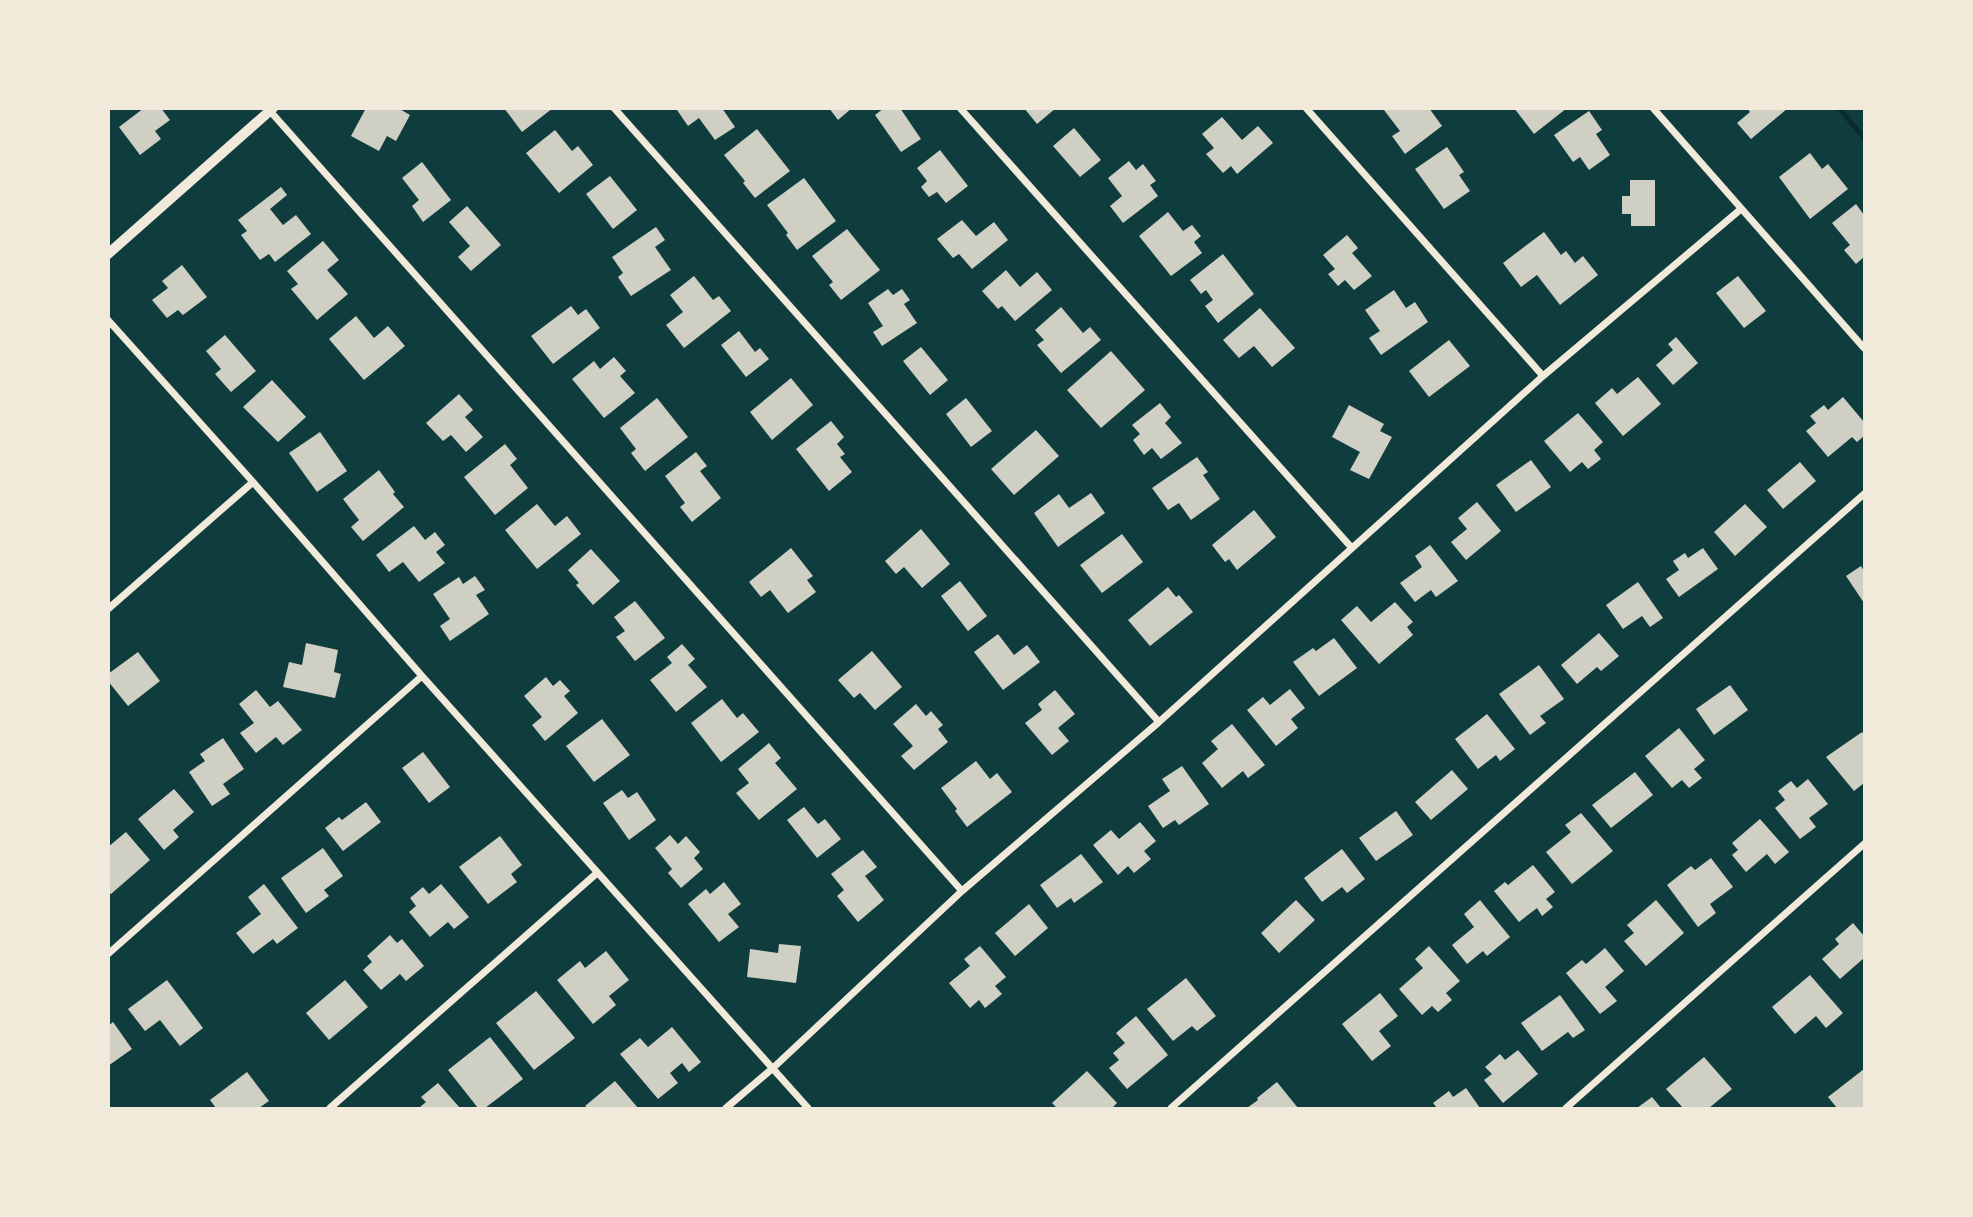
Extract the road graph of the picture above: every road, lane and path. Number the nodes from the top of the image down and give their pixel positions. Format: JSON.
{"nodes":[{"id":1,"x":614,"y":108,"type":"edge"},
{"id":2,"x":960,"y":108,"type":"edge"},
{"id":3,"x":1306,"y":108,"type":"edge"},
{"id":4,"x":1653,"y":108,"type":"edge"},
{"id":5,"x":272,"y":110,"type":"edge"},
{"id":6,"x":1741,"y":209,"type":"junction"},
{"id":7,"x":108,"y":254,"type":"edge"},
{"id":8,"x":108,"y":320,"type":"edge"},
{"id":9,"x":1864,"y":348,"type":"edge"},
{"id":10,"x":1543,"y":376,"type":"junction"},
{"id":11,"x":253,"y":482,"type":"junction"},
{"id":12,"x":1864,"y":494,"type":"edge"},
{"id":13,"x":1351,"y":547,"type":"junction"},
{"id":14,"x":108,"y":610,"type":"edge"},
{"id":15,"x":422,"y":676,"type":"junction"},
{"id":16,"x":1159,"y":722,"type":"junction"},
{"id":17,"x":1864,"y":844,"type":"edge"},
{"id":18,"x":597,"y":873,"type":"junction"},
{"id":19,"x":962,"y":891,"type":"junction"},
{"id":20,"x":108,"y":954,"type":"edge"},
{"id":21,"x":773,"y":1068,"type":"junction"},
{"id":22,"x":330,"y":1108,"type":"edge"},
{"id":23,"x":726,"y":1108,"type":"edge"},
{"id":24,"x":808,"y":1108,"type":"edge"},
{"id":25,"x":1171,"y":1108,"type":"edge"},
{"id":26,"x":1566,"y":1108,"type":"edge"}],
"edges":[{"from":1,"to":16,"type":"street"},
{"from":2,"to":13,"type":"street"},
{"from":3,"to":10,"type":"street"},
{"from":4,"to":6,"type":"street"},
{"from":5,"to":7,"type":"street"},
{"from":5,"to":19,"type":"street"},
{"from":6,"to":9,"type":"street"},
{"from":6,"to":10,"type":"street"},
{"from":8,"to":11,"type":"street"},
{"from":10,"to":13,"type":"street"},
{"from":11,"to":14,"type":"street"},
{"from":11,"to":15,"type":"street"},
{"from":12,"to":25,"type":"street"},
{"from":13,"to":16,"type":"street"},
{"from":15,"to":18,"type":"street"},
{"from":15,"to":20,"type":"street"},
{"from":16,"to":19,"type":"street"},
{"from":17,"to":26,"type":"street"},
{"from":18,"to":21,"type":"street"},
{"from":18,"to":22,"type":"street"},
{"from":19,"to":21,"type":"street"},
{"from":21,"to":23,"type":"street"},
{"from":21,"to":24,"type":"street"}]}
